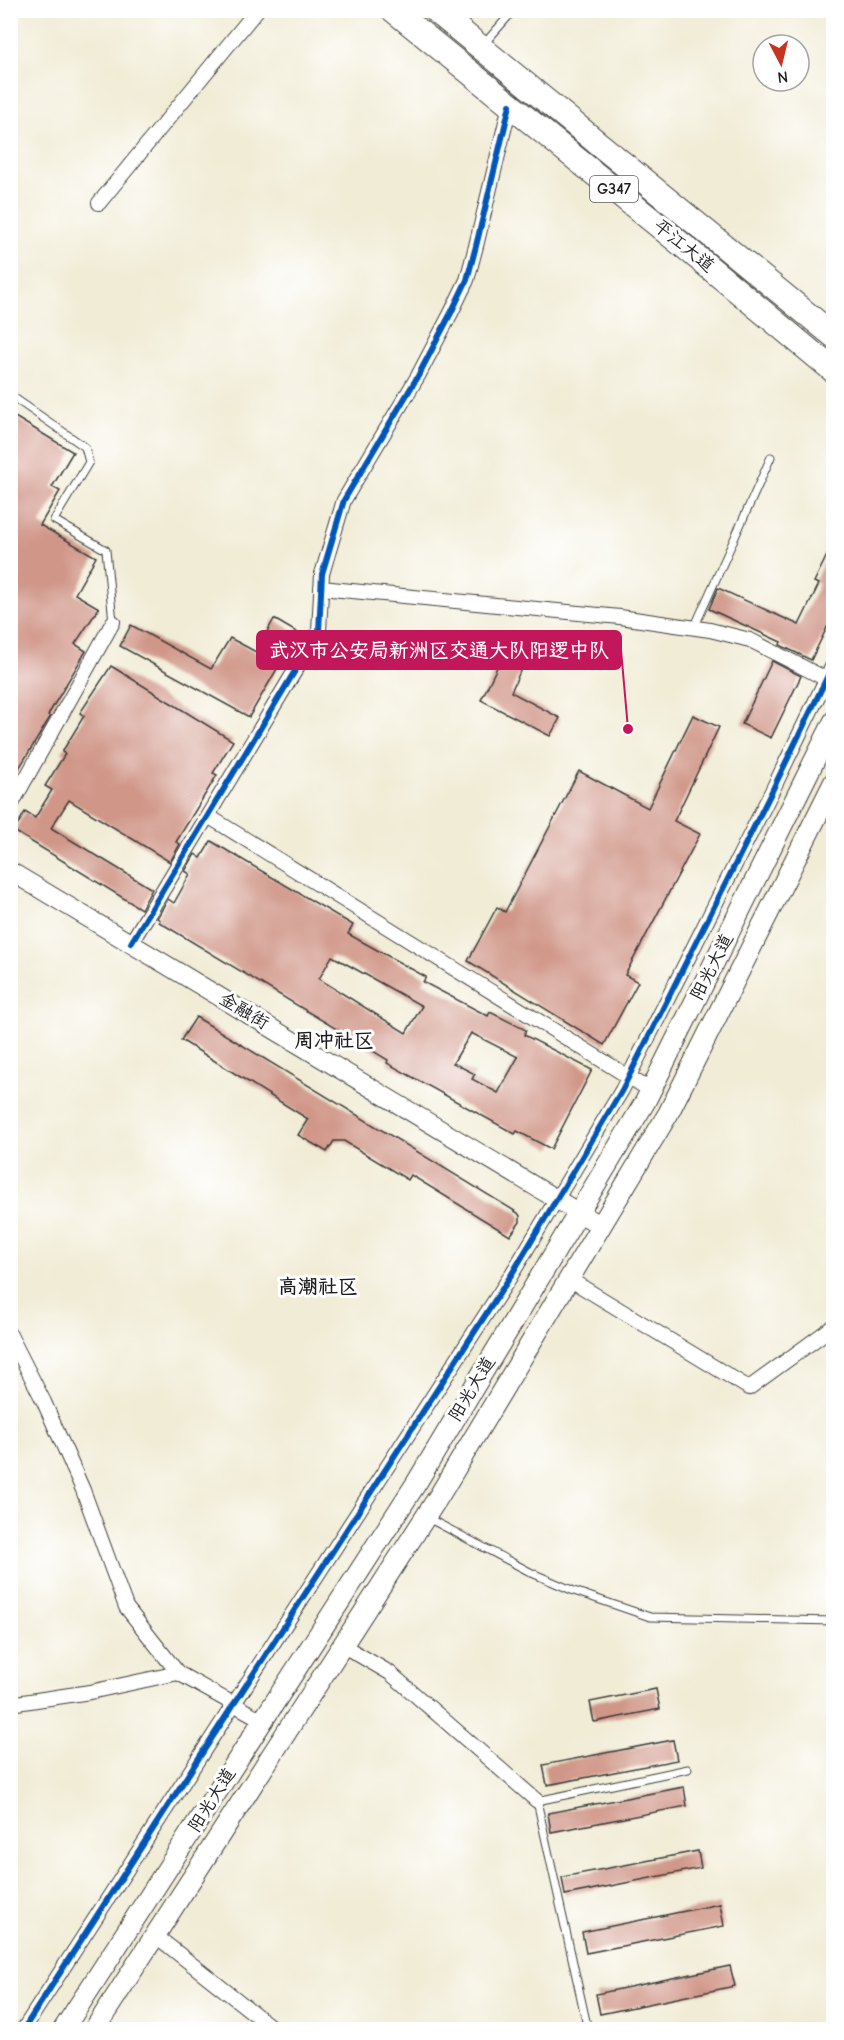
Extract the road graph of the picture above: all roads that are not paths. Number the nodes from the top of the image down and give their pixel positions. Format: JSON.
{"nodes":[{"id":1,"x":257,"y":10,"type":"edge"},
{"id":2,"x":393,"y":10,"type":"edge"},
{"id":3,"x":435,"y":10,"type":"edge"},
{"id":4,"x":514,"y":10,"type":"edge"},
{"id":5,"x":480,"y":48,"type":"junction"},
{"id":6,"x":510,"y":105,"type":"junction"},
{"id":7,"x":99,"y":203,"type":"dead end"},
{"id":8,"x":834,"y":336,"type":"edge"},
{"id":9,"x":834,"y":371,"type":"edge"},
{"id":10,"x":10,"y":395,"type":"edge"},
{"id":11,"x":771,"y":457,"type":"dead end"},
{"id":12,"x":321,"y":588,"type":"junction"},
{"id":13,"x":113,"y":622,"type":"joint"},
{"id":14,"x":694,"y":628,"type":"junction"},
{"id":15,"x":834,"y":663,"type":"edge"},
{"id":16,"x":830,"y":681,"type":"edge"},
{"id":17,"x":834,"y":722,"type":"edge"},
{"id":18,"x":834,"y":782,"type":"edge"},
{"id":19,"x":10,"y":807,"type":"edge"},
{"id":20,"x":208,"y":816,"type":"junction"},
{"id":21,"x":10,"y":871,"type":"edge"},
{"id":22,"x":131,"y":943,"type":"junction"},
{"id":23,"x":629,"y":1077,"type":"junction"},
{"id":24,"x":650,"y":1090,"type":"junction"},
{"id":25,"x":556,"y":1200,"type":"junction"},
{"id":26,"x":578,"y":1213,"type":"junction"},
{"id":27,"x":601,"y":1226,"type":"junction"},
{"id":28,"x":569,"y":1279,"type":"junction"},
{"id":29,"x":834,"y":1326,"type":"edge"},
{"id":30,"x":10,"y":1335,"type":"edge"},
{"id":31,"x":425,"y":1516,"type":"junction"},
{"id":32,"x":834,"y":1621,"type":"edge"},
{"id":33,"x":342,"y":1645,"type":"junction"},
{"id":34,"x":178,"y":1673,"type":"junction"},
{"id":35,"x":10,"y":1704,"type":"edge"},
{"id":36,"x":233,"y":1704,"type":"junction"},
{"id":37,"x":262,"y":1720,"type":"junction"},
{"id":38,"x":688,"y":1769,"type":"dead end"},
{"id":39,"x":537,"y":1801,"type":"junction"},
{"id":40,"x":156,"y":1936,"type":"junction"},
{"id":41,"x":23,"y":2030,"type":"edge"},
{"id":42,"x":63,"y":2030,"type":"edge"},
{"id":43,"x":94,"y":2030,"type":"edge"},
{"id":44,"x":275,"y":2030,"type":"edge"},
{"id":45,"x":588,"y":2030,"type":"edge"}],
"edges":[{"from":1,"to":7,"type":"street"},
{"from":2,"to":6,"type":"highway","name":"平江大道","number":"G347"},
{"from":3,"to":5,"type":"highway","name":"平江大道","number":"G347"},
{"from":4,"to":5,"type":"lane"},
{"from":5,"to":8,"type":"highway","name":"平江大道","number":"G347"},
{"from":6,"to":9,"type":"highway","name":"平江大道","number":"G347"},
{"from":6,"to":12,"type":"street"},
{"from":10,"to":13,"type":"lane"},
{"from":11,"to":14,"type":"lane"},
{"from":12,"to":14,"type":"street"},
{"from":12,"to":20,"type":"street"},
{"from":13,"to":19,"type":"street"},
{"from":14,"to":16,"type":"street"},
{"from":15,"to":16,"type":"street"},
{"from":16,"to":23,"type":"street"},
{"from":17,"to":24,"type":"main road","name":"阳光大道"},
{"from":18,"to":27,"type":"main road","name":"阳光大道"},
{"from":20,"to":22,"type":"street"},
{"from":20,"to":23,"type":"street"},
{"from":21,"to":22,"type":"street","name":"金融街"},
{"from":22,"to":25,"type":"street","name":"金融街"},
{"from":23,"to":24,"type":"street"},
{"from":23,"to":25,"type":"street"},
{"from":24,"to":26,"type":"main road","name":"阳光大道"},
{"from":25,"to":26,"type":"street","name":"金融街"},
{"from":25,"to":36,"type":"street"},
{"from":26,"to":27,"type":"street","name":"金融街"},
{"from":26,"to":37,"type":"main road","name":"阳光大道"},
{"from":27,"to":28,"type":"main road","name":"阳光大道"},
{"from":28,"to":29,"type":"street"},
{"from":28,"to":31,"type":"main road","name":"阳光大道"},
{"from":30,"to":34,"type":"street"},
{"from":31,"to":32,"type":"lane"},
{"from":31,"to":33,"type":"main road","name":"阳光大道"},
{"from":33,"to":39,"type":"street"},
{"from":33,"to":40,"type":"main road","name":"阳光大道"},
{"from":34,"to":35,"type":"street"},
{"from":34,"to":36,"type":"street"},
{"from":36,"to":37,"type":"street"},
{"from":36,"to":41,"type":"street"},
{"from":37,"to":42,"type":"main road","name":"阳光大道"},
{"from":38,"to":39,"type":"lane"},
{"from":39,"to":45,"type":"lane"},
{"from":40,"to":43,"type":"main road","name":"阳光大道"},
{"from":40,"to":44,"type":"street"}]}
